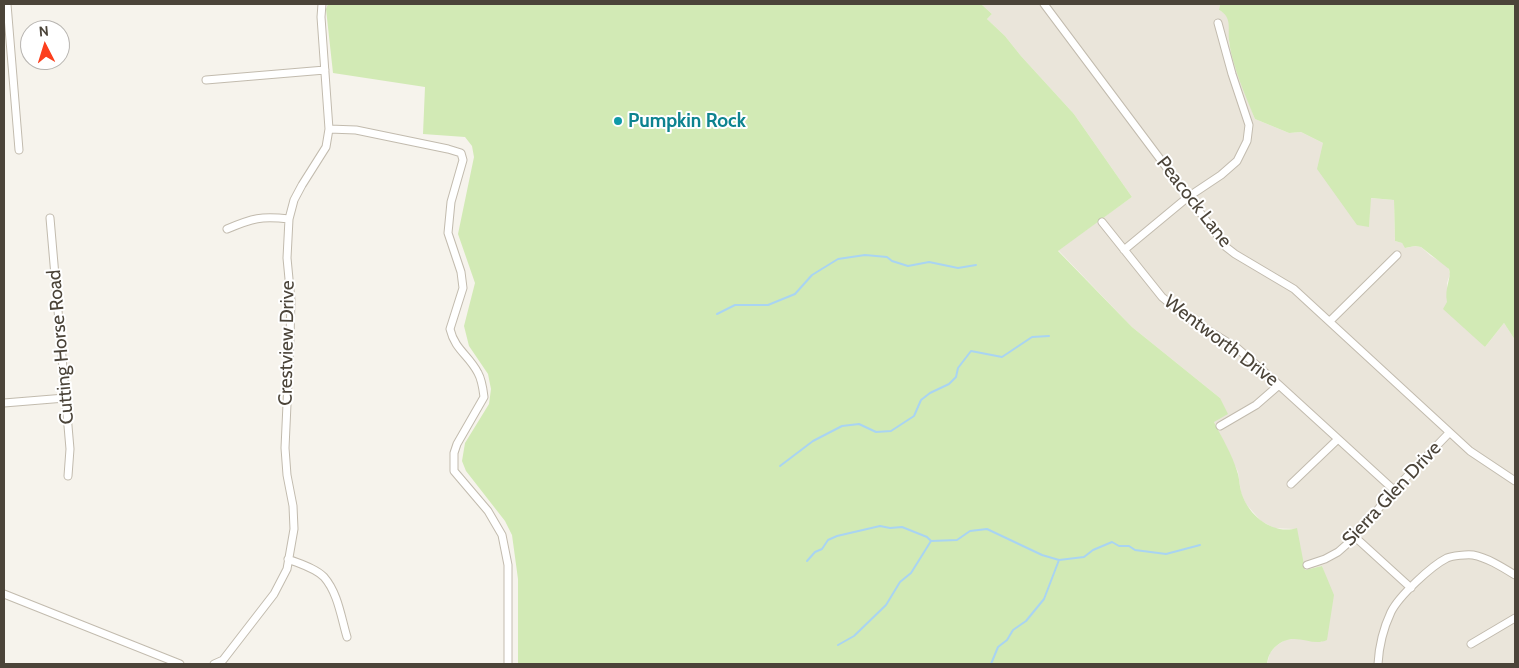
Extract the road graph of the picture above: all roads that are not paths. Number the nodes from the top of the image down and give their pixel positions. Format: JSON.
{"nodes":[{"id":1,"x":7,"y":4,"type":"edge"},
{"id":2,"x":322,"y":4,"type":"edge"},
{"id":3,"x":1044,"y":4,"type":"edge"},
{"id":4,"x":1218,"y":23,"type":"dead end"},
{"id":5,"x":324,"y":70,"type":"junction"},
{"id":6,"x":206,"y":80,"type":"dead end"},
{"id":7,"x":329,"y":130,"type":"junction"},
{"id":8,"x":19,"y":150,"type":"dead end"},
{"id":9,"x":1188,"y":197,"type":"junction"},
{"id":10,"x":50,"y":218,"type":"dead end"},
{"id":11,"x":289,"y":219,"type":"junction"},
{"id":12,"x":1102,"y":222,"type":"dead end"},
{"id":13,"x":227,"y":229,"type":"dead end"},
{"id":14,"x":1124,"y":250,"type":"junction"},
{"id":15,"x":1397,"y":255,"type":"dead end"},
{"id":16,"x":1330,"y":321,"type":"junction"},
{"id":17,"x":1280,"y":385,"type":"junction"},
{"id":18,"x":65,"y":398,"type":"junction"},
{"id":19,"x":4,"y":403,"type":"edge"},
{"id":20,"x":1220,"y":426,"type":"dead end"},
{"id":21,"x":1449,"y":433,"type":"junction"},
{"id":22,"x":1337,"y":440,"type":"junction"},
{"id":23,"x":68,"y":476,"type":"dead end"},
{"id":24,"x":1515,"y":481,"type":"edge"},
{"id":25,"x":1291,"y":484,"type":"dead end"},
{"id":26,"x":1394,"y":490,"type":"junction"},
{"id":27,"x":1355,"y":536,"type":"junction"},
{"id":28,"x":288,"y":560,"type":"junction"},
{"id":29,"x":1307,"y":565,"type":"dead end"},
{"id":30,"x":1515,"y":575,"type":"edge"},
{"id":31,"x":1411,"y":588,"type":"junction"},
{"id":32,"x":4,"y":594,"type":"edge"},
{"id":33,"x":1515,"y":618,"type":"edge"},
{"id":34,"x":346,"y":637,"type":"dead end"},
{"id":35,"x":1471,"y":644,"type":"dead end"},
{"id":36,"x":180,"y":664,"type":"edge"},
{"id":37,"x":214,"y":664,"type":"edge"},
{"id":38,"x":508,"y":664,"type":"edge"},
{"id":39,"x":1378,"y":664,"type":"edge"}],
"edges":[{"from":1,"to":8,"type":"street"},
{"from":2,"to":5,"type":"street","name":"Crestview Drive"},
{"from":3,"to":9,"type":"street","name":"Peacock Lane"},
{"from":4,"to":9,"type":"street"},
{"from":5,"to":6,"type":"street"},
{"from":5,"to":7,"type":"street","name":"Crestview Drive"},
{"from":7,"to":11,"type":"street","name":"Crestview Drive"},
{"from":7,"to":38,"type":"street"},
{"from":9,"to":14,"type":"street"},
{"from":9,"to":16,"type":"street","name":"Peacock Lane"},
{"from":10,"to":18,"type":"street","name":"Cutting Horse Road"},
{"from":11,"to":13,"type":"street"},
{"from":11,"to":28,"type":"street","name":"Crestview Drive"},
{"from":12,"to":14,"type":"street","name":"Wentworth Drive"},
{"from":14,"to":17,"type":"street","name":"Wentworth Drive"},
{"from":15,"to":16,"type":"street"},
{"from":16,"to":21,"type":"street","name":"Peacock Lane"},
{"from":17,"to":20,"type":"street"},
{"from":17,"to":22,"type":"street","name":"Wentworth Drive"},
{"from":18,"to":19,"type":"street"},
{"from":18,"to":23,"type":"street","name":"Cutting Horse Road"},
{"from":21,"to":24,"type":"street","name":"Peacock Lane"},
{"from":21,"to":26,"type":"street","name":"Sierra Glen Drive"},
{"from":22,"to":25,"type":"street"},
{"from":22,"to":26,"type":"street","name":"Wentworth Drive"},
{"from":26,"to":27,"type":"street","name":"Sierra Glen Drive"},
{"from":27,"to":29,"type":"street","name":"Sierra Glen Drive"},
{"from":27,"to":31,"type":"street"},
{"from":28,"to":34,"type":"street"},
{"from":28,"to":37,"type":"street","name":"Crestview Drive"},
{"from":30,"to":31,"type":"street"},
{"from":31,"to":39,"type":"street"},
{"from":32,"to":36,"type":"street"},
{"from":33,"to":35,"type":"street"}]}
